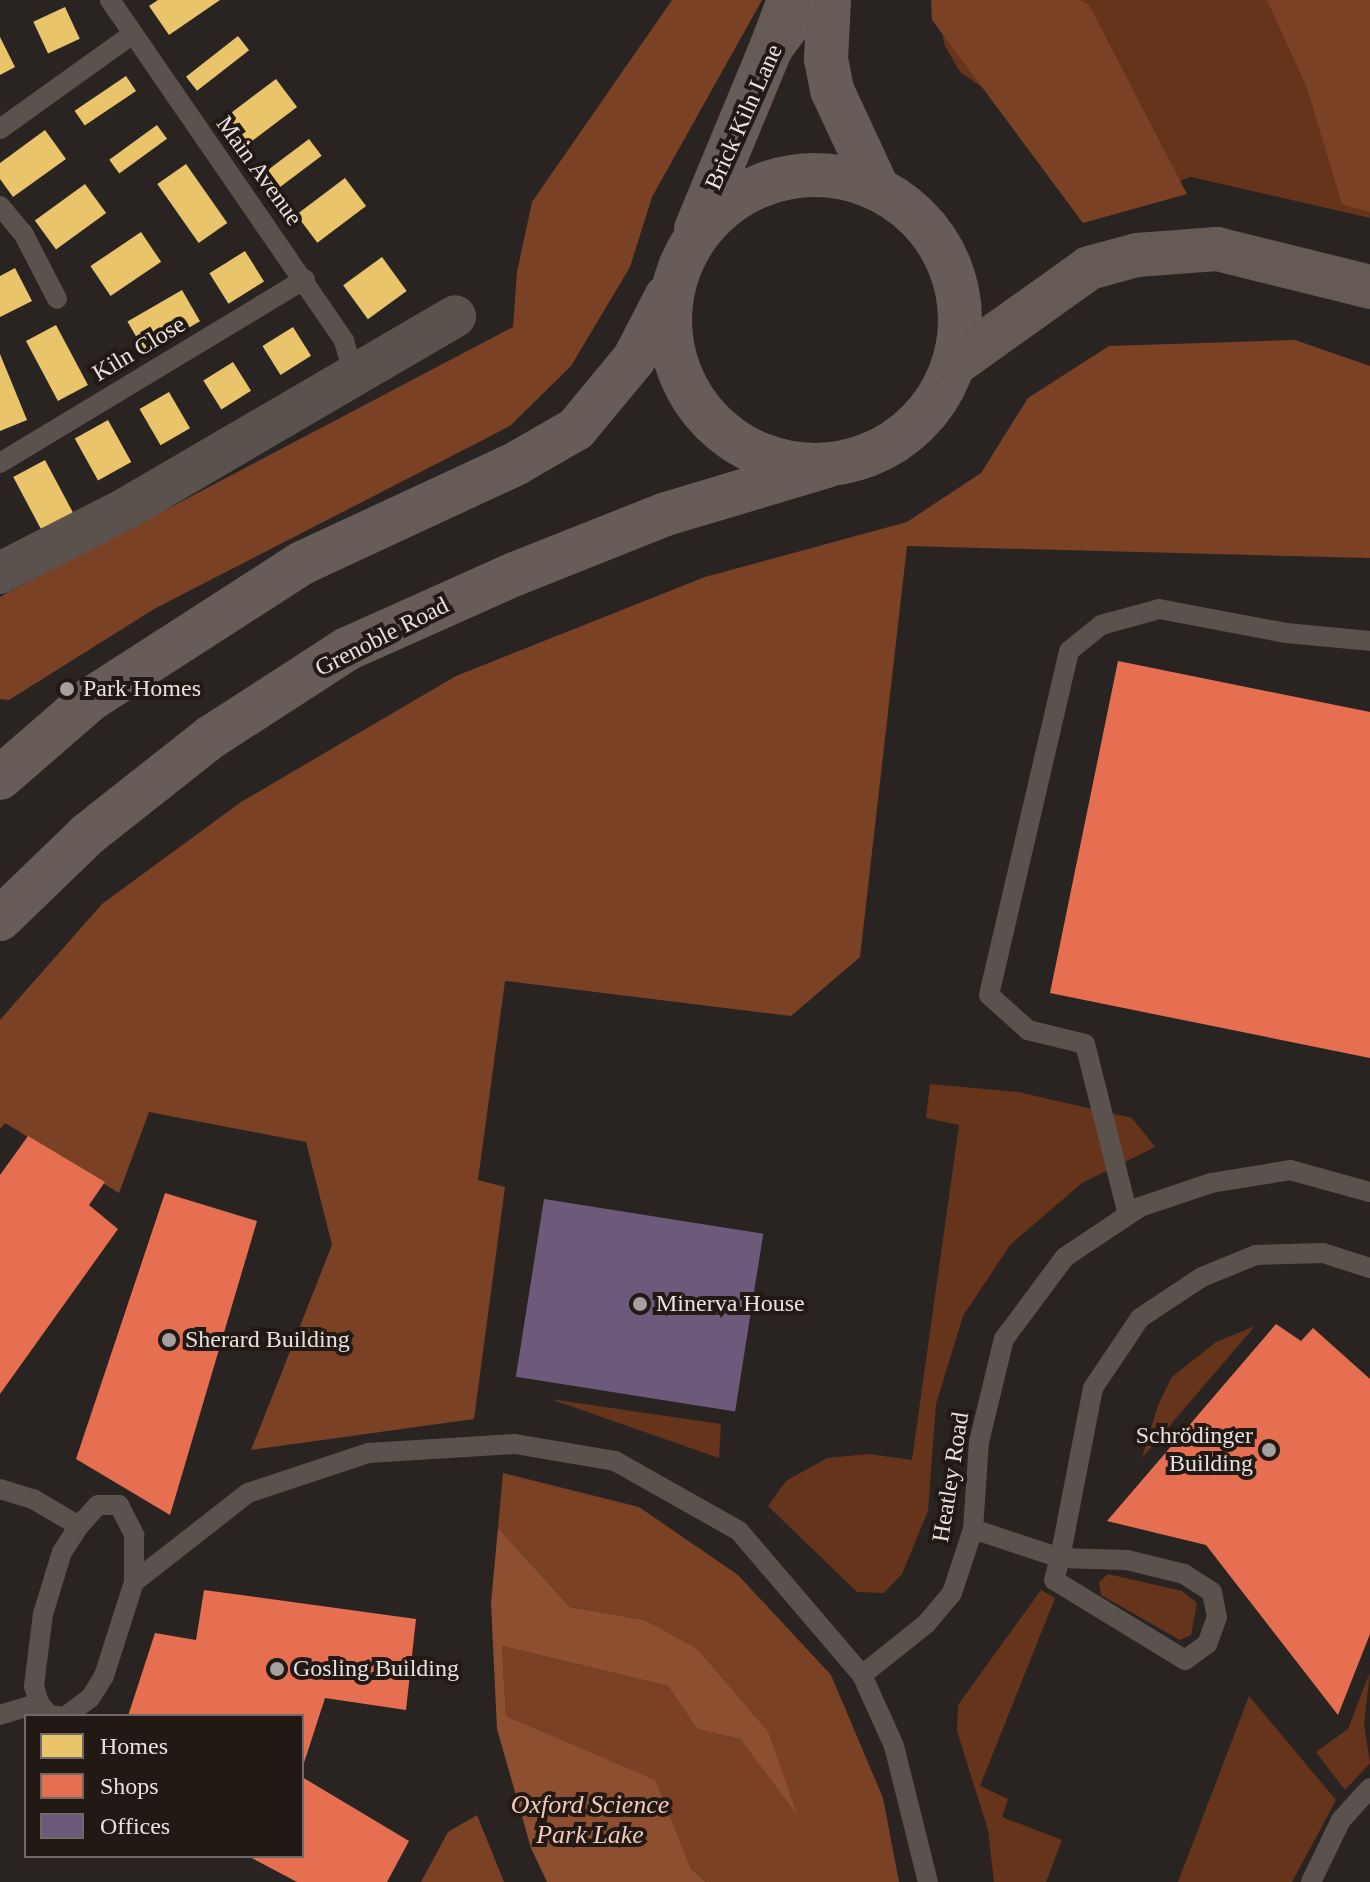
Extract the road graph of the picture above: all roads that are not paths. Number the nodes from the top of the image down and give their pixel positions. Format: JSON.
{"nodes":[{"id":1,"x":110,"y":0,"type":"edge"},
{"id":2,"x":789,"y":0,"type":"edge"},
{"id":3,"x":806,"y":0,"type":"edge"},
{"id":4,"x":829,"y":0,"type":"edge"},
{"id":5,"x":130,"y":36,"type":"junction"},
{"id":6,"x":771,"y":48,"type":"junction"},
{"id":7,"x":0,"y":129,"type":"edge"},
{"id":8,"x":877,"y":187,"type":"junction"},
{"id":9,"x":0,"y":206,"type":"edge"},
{"id":10,"x":692,"y":239,"type":"junction"},
{"id":11,"x":305,"y":279,"type":"junction"},
{"id":12,"x":671,"y":287,"type":"junction"},
{"id":13,"x":1370,"y":287,"type":"edge"},
{"id":14,"x":57,"y":299,"type":"dead end"},
{"id":15,"x":455,"y":316,"type":"dead end"},
{"id":16,"x":956,"y":363,"type":"junction"},
{"id":17,"x":347,"y":379,"type":"junction"},
{"id":18,"x":0,"y":463,"type":"edge"},
{"id":19,"x":827,"y":466,"type":"junction"},
{"id":20,"x":0,"y":573,"type":"edge"},
{"id":21,"x":1370,"y":641,"type":"edge"},
{"id":22,"x":18,"y":745,"type":"edge"},
{"id":23,"x":0,"y":778,"type":"edge"},
{"id":24,"x":0,"y":919,"type":"edge"},
{"id":25,"x":1370,"y":1192,"type":"edge"},
{"id":26,"x":1128,"y":1215,"type":"junction"},
{"id":27,"x":1370,"y":1268,"type":"edge"},
{"id":28,"x":0,"y":1489,"type":"edge"},
{"id":29,"x":79,"y":1526,"type":"junction"},
{"id":30,"x":973,"y":1529,"type":"junction"},
{"id":31,"x":1060,"y":1558,"type":"junction"},
{"id":32,"x":134,"y":1582,"type":"junction"},
{"id":33,"x":862,"y":1675,"type":"junction"},
{"id":34,"x":39,"y":1703,"type":"junction"},
{"id":35,"x":48,"y":1714,"type":"edge"},
{"id":36,"x":69,"y":1714,"type":"edge"},
{"id":37,"x":0,"y":1715,"type":"edge"},
{"id":38,"x":1370,"y":1788,"type":"edge"},
{"id":39,"x":928,"y":1882,"type":"edge"},
{"id":40,"x":1311,"y":1882,"type":"edge"}],
"edges":[{"from":1,"to":5,"type":"lane","name":"Main Avenue"},
{"from":2,"to":6,"type":"main road"},
{"from":3,"to":6,"type":"street","name":"Brick Kiln Lane"},
{"from":4,"to":8,"type":"street"},
{"from":5,"to":7,"type":"lane"},
{"from":5,"to":11,"type":"lane","name":"Main Avenue"},
{"from":6,"to":10,"type":"street","name":"Brick Kiln Lane"},
{"from":8,"to":10,"type":"street"},
{"from":8,"to":16,"type":"street"},
{"from":9,"to":14,"type":"lane"},
{"from":10,"to":12,"type":"street","name":"Brick Kiln Lane"},
{"from":11,"to":17,"type":"lane","name":"Main Avenue"},
{"from":11,"to":18,"type":"lane","name":"Kiln Close"},
{"from":12,"to":19,"type":"street"},
{"from":12,"to":22,"type":"street"},
{"from":13,"to":16,"type":"main road"},
{"from":15,"to":17,"type":"street"},
{"from":16,"to":19,"type":"street"},
{"from":17,"to":20,"type":"street"},
{"from":19,"to":24,"type":"street","name":"Grenoble Road"},
{"from":21,"to":26,"type":"lane"},
{"from":22,"to":23,"type":"street"},
{"from":25,"to":26,"type":"lane","name":"Heatley Road"},
{"from":26,"to":30,"type":"lane","name":"Heatley Road"},
{"from":27,"to":31,"type":"lane"},
{"from":28,"to":29,"type":"lane"},
{"from":29,"to":32,"type":"lane"},
{"from":29,"to":34,"type":"lane"},
{"from":30,"to":31,"type":"lane"},
{"from":30,"to":33,"type":"lane","name":"Heatley Road"},
{"from":31,"to":31,"type":"lane"},
{"from":32,"to":33,"type":"lane"},
{"from":32,"to":36,"type":"lane"},
{"from":33,"to":39,"type":"lane"},
{"from":34,"to":35,"type":"lane"},
{"from":34,"to":37,"type":"lane"},
{"from":38,"to":40,"type":"lane"}]}
